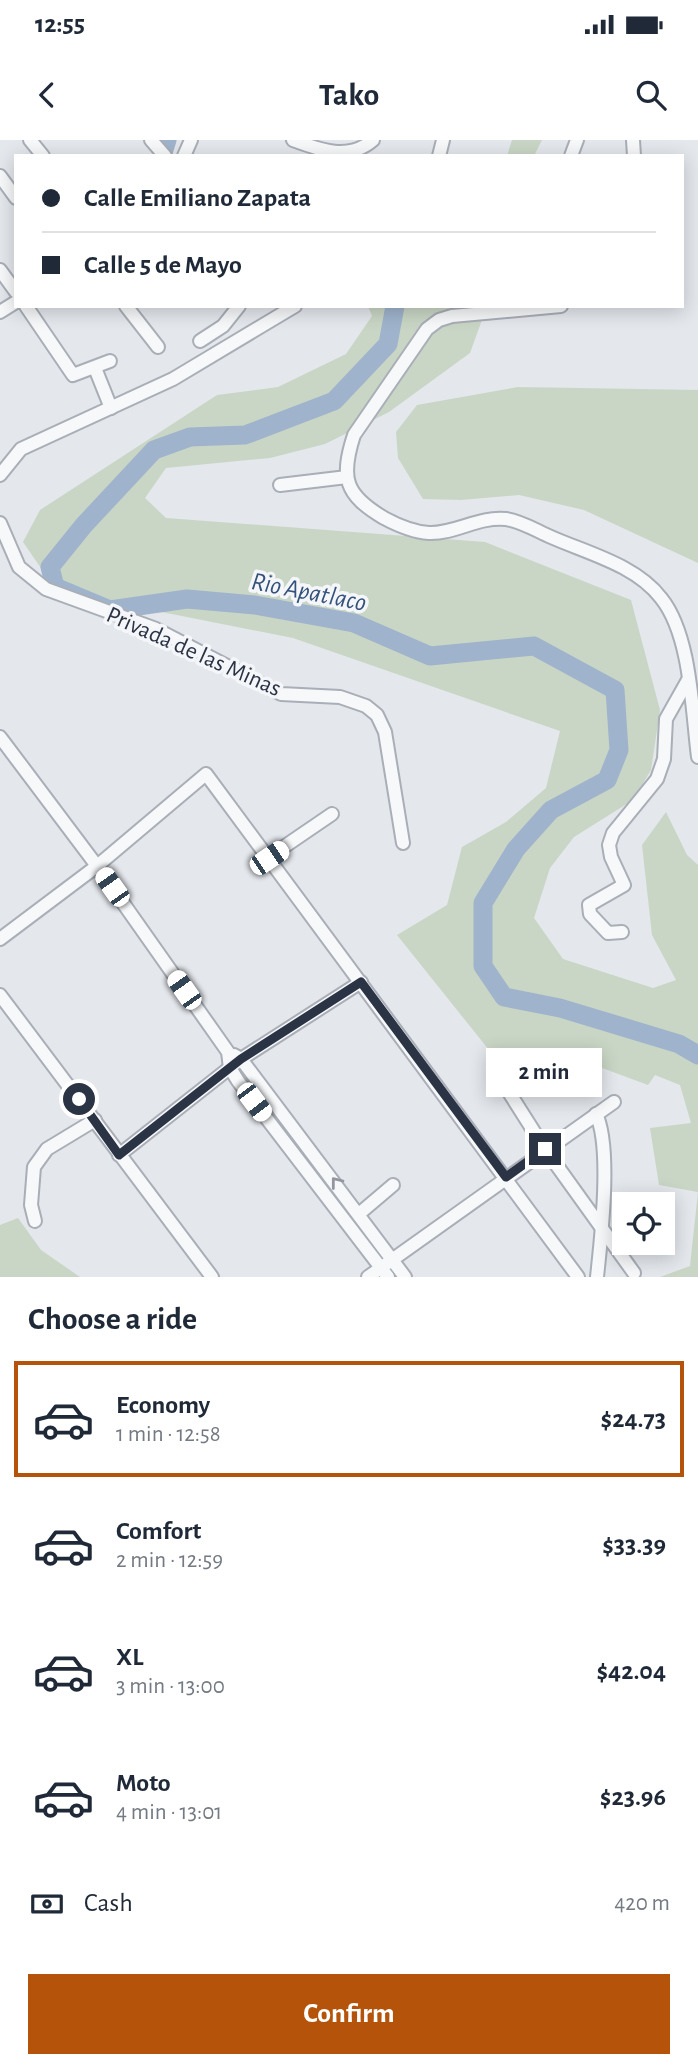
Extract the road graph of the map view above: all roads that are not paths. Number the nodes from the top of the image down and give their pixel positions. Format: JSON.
{"nodes":[{"id":1,"x":30,"y":140,"type":"edge"},
{"id":2,"x":151,"y":140,"type":"edge"},
{"id":3,"x":293,"y":140,"type":"edge"},
{"id":4,"x":373,"y":140,"type":"edge"},
{"id":5,"x":41,"y":154,"type":"edge"},
{"id":6,"x":163,"y":154,"type":"edge"},
{"id":7,"x":0,"y":176,"type":"edge"},
{"id":8,"x":14,"y":195,"type":"edge"},
{"id":9,"x":0,"y":270,"type":"edge"},
{"id":10,"x":14,"y":289,"type":"edge"},
{"id":11,"x":27,"y":308,"type":"edge"},
{"id":12,"x":128,"y":308,"type":"edge"},
{"id":13,"x":237,"y":308,"type":"edge"},
{"id":14,"x":292,"y":308,"type":"edge"},
{"id":15,"x":521,"y":308,"type":"edge"},
{"id":16,"x":200,"y":341,"type":"dead end"},
{"id":17,"x":158,"y":348,"type":"dead end"},
{"id":18,"x":110,"y":361,"type":"dead end"},
{"id":19,"x":95,"y":368,"type":"junction"},
{"id":20,"x":111,"y":408,"type":"junction"},
{"id":21,"x":0,"y":475,"type":"edge"},
{"id":22,"x":347,"y":477,"type":"junction"},
{"id":23,"x":280,"y":485,"type":"dead end"},
{"id":24,"x":0,"y":523,"type":"edge"},
{"id":25,"x":688,"y":680,"type":"junction"},
{"id":26,"x":0,"y":737,"type":"edge"},
{"id":27,"x":698,"y":757,"type":"edge"},
{"id":28,"x":332,"y":814,"type":"dead end"},
{"id":29,"x":403,"y":843,"type":"dead end"},
{"id":30,"x":269,"y":858,"type":"junction"},
{"id":31,"x":97,"y":866,"type":"junction"},
{"id":32,"x":622,"y":932,"type":"dead end"},
{"id":33,"x":0,"y":939,"type":"edge"},
{"id":34,"x":361,"y":982,"type":"junction"},
{"id":35,"x":0,"y":995,"type":"edge"},
{"id":36,"x":228,"y":1052,"type":"junction"},
{"id":37,"x":241,"y":1059,"type":"junction"},
{"id":38,"x":230,"y":1068,"type":"junction"},
{"id":39,"x":498,"y":1075,"type":"dead end"},
{"id":40,"x":614,"y":1102,"type":"dead end"},
{"id":41,"x":596,"y":1114,"type":"junction"},
{"id":42,"x":95,"y":1120,"type":"junction"},
{"id":43,"x":545,"y":1149,"type":"junction"},
{"id":44,"x":119,"y":1155,"type":"junction"},
{"id":45,"x":506,"y":1177,"type":"junction"},
{"id":46,"x":393,"y":1185,"type":"dead end"},
{"id":47,"x":360,"y":1213,"type":"junction"},
{"id":48,"x":35,"y":1221,"type":"dead end"},
{"id":49,"x":601,"y":1230,"type":"junction"},
{"id":50,"x":392,"y":1259,"type":"junction"},
{"id":51,"x":384,"y":1272,"type":"edge"},
{"id":52,"x":634,"y":1273,"type":"dead end"},
{"id":53,"x":212,"y":1277,"type":"edge"},
{"id":54,"x":368,"y":1277,"type":"edge"},
{"id":55,"x":405,"y":1277,"type":"edge"},
{"id":56,"x":578,"y":1277,"type":"edge"},
{"id":57,"x":597,"y":1277,"type":"edge"}],
"edges":[{"from":1,"to":5,"type":"street"},
{"from":2,"to":6,"type":"street"},
{"from":3,"to":4,"type":"street"},
{"from":7,"to":8,"type":"street"},
{"from":9,"to":10,"type":"street"},
{"from":11,"to":19,"type":"street"},
{"from":12,"to":17,"type":"street"},
{"from":13,"to":16,"type":"street"},
{"from":14,"to":20,"type":"street"},
{"from":15,"to":22,"type":"street"},
{"from":18,"to":19,"type":"street"},
{"from":19,"to":20,"type":"street"},
{"from":20,"to":21,"type":"street"},
{"from":22,"to":23,"type":"street"},
{"from":22,"to":25,"type":"street"},
{"from":24,"to":29,"type":"street","name":"Privada de las Minas"},
{"from":25,"to":27,"type":"street"},
{"from":25,"to":32,"type":"street"},
{"from":26,"to":31,"type":"street"},
{"from":28,"to":30,"type":"street"},
{"from":30,"to":31,"type":"street"},
{"from":30,"to":34,"type":"street"},
{"from":31,"to":33,"type":"street"},
{"from":31,"to":36,"type":"street"},
{"from":34,"to":37,"type":"street"},
{"from":34,"to":45,"type":"street"},
{"from":35,"to":42,"type":"street"},
{"from":36,"to":37,"type":"street"},
{"from":36,"to":38,"type":"street"},
{"from":37,"to":38,"type":"street"},
{"from":47,"to":37,"type":"street","one_way":true},
{"from":38,"to":44,"type":"street"},
{"from":38,"to":51,"type":"street"},
{"from":39,"to":43,"type":"street"},
{"from":40,"to":41,"type":"street"},
{"from":41,"to":43,"type":"street"},
{"from":41,"to":49,"type":"street"},
{"from":42,"to":44,"type":"street"},
{"from":42,"to":48,"type":"street"},
{"from":43,"to":45,"type":"street"},
{"from":43,"to":49,"type":"street"},
{"from":44,"to":53,"type":"street"},
{"from":45,"to":50,"type":"street"},
{"from":45,"to":56,"type":"street"},
{"from":46,"to":47,"type":"street"},
{"from":47,"to":50,"type":"street"},
{"from":49,"to":52,"type":"street"},
{"from":49,"to":57,"type":"street"},
{"from":50,"to":51,"type":"street"},
{"from":50,"to":55,"type":"street"},
{"from":51,"to":54,"type":"street"}]}
